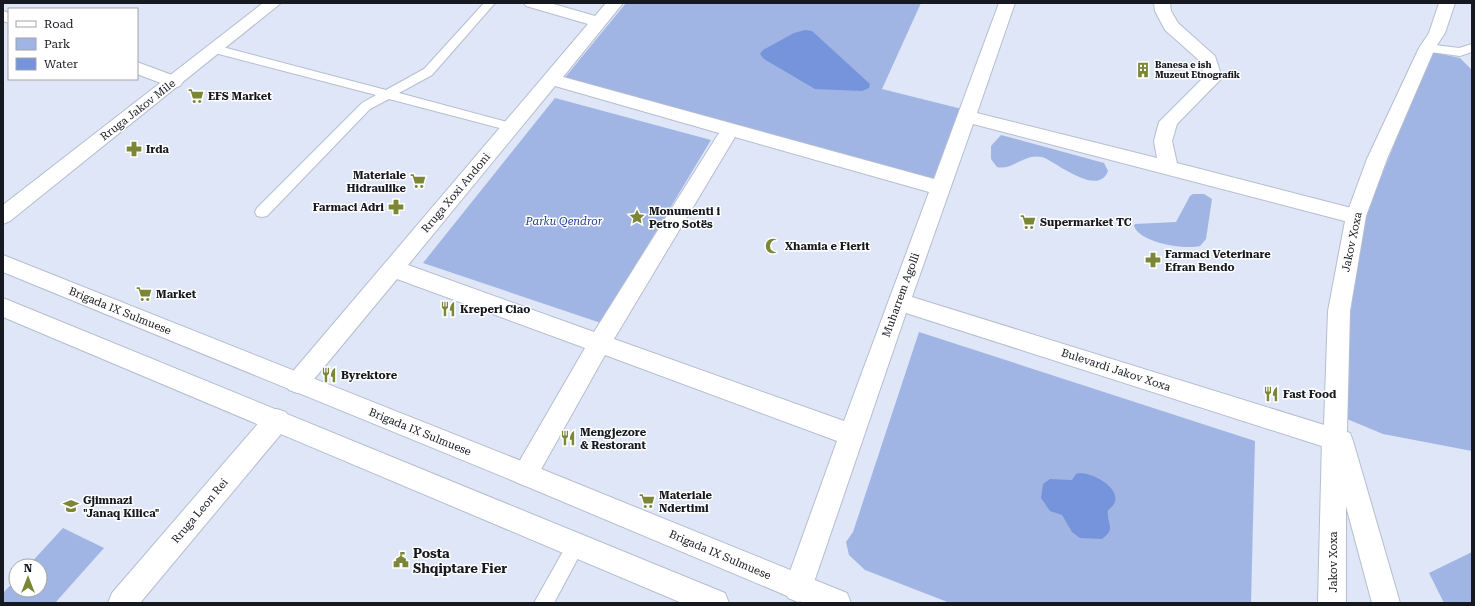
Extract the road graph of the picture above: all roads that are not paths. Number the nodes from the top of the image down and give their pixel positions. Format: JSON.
{"nodes":[{"id":1,"x":273,"y":3,"type":"edge"},
{"id":2,"x":490,"y":3,"type":"edge"},
{"id":3,"x":532,"y":3,"type":"edge"},
{"id":4,"x":615,"y":3,"type":"edge"},
{"id":5,"x":1007,"y":3,"type":"edge"},
{"id":6,"x":1162,"y":3,"type":"edge"},
{"id":7,"x":1447,"y":3,"type":"edge"},
{"id":8,"x":599,"y":22,"type":"junction"},
{"id":9,"x":1427,"y":48,"type":"junction"},
{"id":10,"x":1472,"y":48,"type":"edge"},
{"id":11,"x":215,"y":49,"type":"junction"},
{"id":12,"x":138,"y":68,"type":"edge"},
{"id":13,"x":551,"y":79,"type":"junction"},
{"id":14,"x":174,"y":82,"type":"junction"},
{"id":15,"x":386,"y":95,"type":"junction"},
{"id":16,"x":966,"y":116,"type":"junction"},
{"id":17,"x":511,"y":127,"type":"junction"},
{"id":18,"x":730,"y":130,"type":"junction"},
{"id":19,"x":1168,"y":167,"type":"junction"},
{"id":20,"x":939,"y":188,"type":"junction"},
{"id":21,"x":262,"y":212,"type":"dead end"},
{"id":22,"x":3,"y":216,"type":"edge"},
{"id":23,"x":1356,"y":216,"type":"junction"},
{"id":24,"x":3,"y":264,"type":"edge"},
{"id":25,"x":394,"y":269,"type":"junction"},
{"id":26,"x":898,"y":302,"type":"junction"},
{"id":27,"x":3,"y":308,"type":"edge"},
{"id":28,"x":600,"y":344,"type":"junction"},
{"id":29,"x":297,"y":383,"type":"junction"},
{"id":30,"x":277,"y":420,"type":"junction"},
{"id":31,"x":1335,"y":432,"type":"junction"},
{"id":32,"x":850,"y":435,"type":"junction"},
{"id":33,"x":525,"y":474,"type":"junction"},
{"id":34,"x":576,"y":545,"type":"junction"},
{"id":35,"x":798,"y":588,"type":"junction"},
{"id":36,"x":122,"y":603,"type":"edge"},
{"id":37,"x":544,"y":603,"type":"edge"},
{"id":38,"x":715,"y":603,"type":"edge"},
{"id":39,"x":836,"y":603,"type":"edge"},
{"id":40,"x":1332,"y":603,"type":"edge"},
{"id":41,"x":1386,"y":603,"type":"edge"}],
"edges":[{"from":1,"to":11,"type":"street","name":"Rruga Jakov Mile"},
{"from":2,"to":15,"type":"lane"},
{"from":3,"to":8,"type":"street"},
{"from":4,"to":8,"type":"street","name":"Rruga Xoxi Andoni"},
{"from":5,"to":16,"type":"street","name":"Muharrem Agolli"},
{"from":6,"to":19,"type":"street"},
{"from":7,"to":9,"type":"street","name":"Jakov Xoxa"},
{"from":8,"to":13,"type":"street","name":"Rruga Xoxi Andoni"},
{"from":9,"to":10,"type":"lane"},
{"from":9,"to":23,"type":"street","name":"Jakov Xoxa"},
{"from":11,"to":14,"type":"street","name":"Rruga Jakov Mile"},
{"from":11,"to":15,"type":"lane"},
{"from":12,"to":14,"type":"street"},
{"from":13,"to":17,"type":"street","name":"Rruga Xoxi Andoni"},
{"from":13,"to":18,"type":"street"},
{"from":14,"to":22,"type":"street","name":"Rruga Jakov Mile"},
{"from":15,"to":17,"type":"lane"},
{"from":15,"to":21,"type":"lane"},
{"from":16,"to":19,"type":"street"},
{"from":16,"to":20,"type":"street","name":"Muharrem Agolli"},
{"from":17,"to":25,"type":"street","name":"Rruga Xoxi Andoni"},
{"from":18,"to":20,"type":"street"},
{"from":18,"to":28,"type":"street"},
{"from":19,"to":23,"type":"street"},
{"from":20,"to":26,"type":"street","name":"Muharrem Agolli"},
{"from":23,"to":31,"type":"street","name":"Jakov Xoxa"},
{"from":24,"to":29,"type":"street","name":"Brigada IX Sulmuese"},
{"from":25,"to":28,"type":"street"},
{"from":25,"to":29,"type":"street","name":"Rruga Xoxi Andoni"},
{"from":26,"to":31,"type":"street","name":"Bulevardi Jakov Xoxa"},
{"from":26,"to":32,"type":"street","name":"Muharrem Agolli"},
{"from":27,"to":30,"type":"street"},
{"from":28,"to":32,"type":"street"},
{"from":28,"to":33,"type":"street"},
{"from":29,"to":33,"type":"street","name":"Brigada IX Sulmuese"},
{"from":30,"to":34,"type":"street"},
{"from":30,"to":36,"type":"street","name":"Rruga Leon Rei"},
{"from":31,"to":40,"type":"street","name":"Jakov Xoxa"},
{"from":31,"to":41,"type":"street","name":"Jakov Xoxa"},
{"from":32,"to":35,"type":"street","name":"Muharrem Agolli"},
{"from":33,"to":35,"type":"street","name":"Brigada IX Sulmuese"},
{"from":34,"to":37,"type":"lane"},
{"from":34,"to":38,"type":"street"},
{"from":35,"to":39,"type":"street","name":"Brigada IX Sulmuese"}]}
